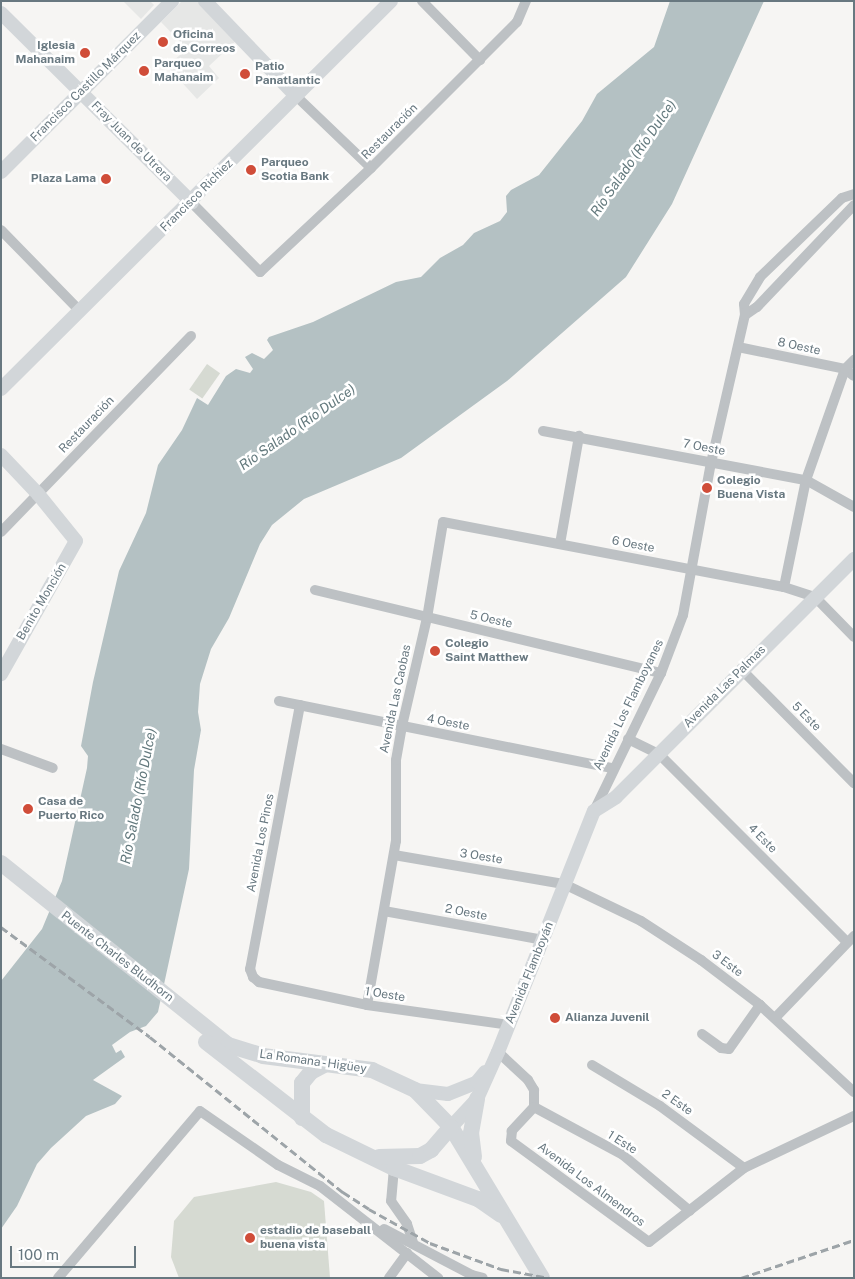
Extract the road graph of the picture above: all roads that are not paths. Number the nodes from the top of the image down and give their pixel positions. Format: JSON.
{"nodes":[{"id":1,"x":172,"y":1,"type":"edge"},
{"id":2,"x":205,"y":1,"type":"edge"},
{"id":3,"x":391,"y":1,"type":"edge"},
{"id":4,"x":422,"y":1,"type":"edge"},
{"id":5,"x":526,"y":1,"type":"edge"},
{"id":6,"x":1,"y":13,"type":"edge"},
{"id":7,"x":480,"y":60,"type":"junction"},
{"id":8,"x":82,"y":92,"type":"junction"},
{"id":9,"x":295,"y":96,"type":"junction"},
{"id":10,"x":371,"y":168,"type":"junction"},
{"id":11,"x":1,"y":172,"type":"edge"},
{"id":12,"x":854,"y":194,"type":"edge"},
{"id":13,"x":192,"y":202,"type":"junction"},
{"id":14,"x":854,"y":205,"type":"edge"},
{"id":15,"x":1,"y":230,"type":"edge"},
{"id":16,"x":260,"y":272,"type":"joint"},
{"id":17,"x":79,"y":310,"type":"junction"},
{"id":18,"x":745,"y":315,"type":"junction"},
{"id":19,"x":191,"y":336,"type":"dead end"},
{"id":20,"x":738,"y":347,"type":"junction"},
{"id":21,"x":854,"y":360,"type":"edge"},
{"id":22,"x":845,"y":369,"type":"junction"},
{"id":23,"x":854,"y":376,"type":"edge"},
{"id":24,"x":1,"y":389,"type":"edge"},
{"id":25,"x":543,"y":432,"type":"dead end"},
{"id":26,"x":579,"y":436,"type":"junction"},
{"id":27,"x":1,"y":455,"type":"edge"},
{"id":28,"x":711,"y":463,"type":"junction"},
{"id":29,"x":806,"y":480,"type":"junction"},
{"id":30,"x":38,"y":494,"type":"junction"},
{"id":31,"x":854,"y":507,"type":"edge"},
{"id":32,"x":446,"y":520,"type":"joint"},
{"id":33,"x":1,"y":532,"type":"edge"},
{"id":34,"x":560,"y":544,"type":"junction"},
{"id":35,"x":854,"y":559,"type":"edge"},
{"id":36,"x":692,"y":570,"type":"junction"},
{"id":37,"x":784,"y":587,"type":"junction"},
{"id":38,"x":315,"y":590,"type":"dead end"},
{"id":39,"x":815,"y":597,"type":"junction"},
{"id":40,"x":427,"y":618,"type":"junction"},
{"id":41,"x":854,"y":637,"type":"edge"},
{"id":42,"x":741,"y":669,"type":"junction"},
{"id":43,"x":2,"y":671,"type":"edge"},
{"id":44,"x":661,"y":673,"type":"junction"},
{"id":45,"x":279,"y":701,"type":"dead end"},
{"id":46,"x":300,"y":705,"type":"junction"},
{"id":47,"x":402,"y":726,"type":"junction"},
{"id":48,"x":628,"y":739,"type":"junction"},
{"id":49,"x":1,"y":749,"type":"edge"},
{"id":50,"x":659,"y":754,"type":"junction"},
{"id":51,"x":53,"y":768,"type":"dead end"},
{"id":52,"x":612,"y":768,"type":"junction"},
{"id":53,"x":854,"y":783,"type":"edge"},
{"id":54,"x":594,"y":811,"type":"junction"},
{"id":55,"x":394,"y":855,"type":"junction"},
{"id":56,"x":1,"y":862,"type":"edge"},
{"id":57,"x":1,"y":872,"type":"edge"},
{"id":58,"x":564,"y":884,"type":"junction"},
{"id":59,"x":50,"y":908,"type":"junction"},
{"id":60,"x":384,"y":911,"type":"junction"},
{"id":61,"x":851,"y":939,"type":"edge"},
{"id":62,"x":543,"y":940,"type":"junction"},
{"id":63,"x":259,"y":982,"type":"joint"},
{"id":64,"x":367,"y":1005,"type":"junction"},
{"id":65,"x":760,"y":1005,"type":"junction"},
{"id":66,"x":180,"y":1013,"type":"junction"},
{"id":67,"x":775,"y":1018,"type":"junction"},
{"id":68,"x":509,"y":1025,"type":"junction"},
{"id":69,"x":702,"y":1034,"type":"dead end"},
{"id":70,"x":496,"y":1057,"type":"junction"},
{"id":71,"x":326,"y":1064,"type":"junction"},
{"id":72,"x":592,"y":1065,"type":"dead end"},
{"id":73,"x":852,"y":1087,"type":"edge"},
{"id":74,"x":415,"y":1090,"type":"junction"},
{"id":75,"x":477,"y":1099,"type":"junction"},
{"id":76,"x":534,"y":1107,"type":"junction"},
{"id":77,"x":854,"y":1116,"type":"edge"},
{"id":78,"x":302,"y":1118,"type":"junction"},
{"id":79,"x":451,"y":1126,"type":"junction"},
{"id":80,"x":374,"y":1157,"type":"junction"},
{"id":81,"x":474,"y":1160,"type":"junction"},
{"id":82,"x":394,"y":1168,"type":"junction"},
{"id":83,"x":744,"y":1168,"type":"junction"},
{"id":84,"x":690,"y":1211,"type":"junction"},
{"id":85,"x":505,"y":1218,"type":"junction"},
{"id":86,"x":369,"y":1223,"type":"junction"},
{"id":87,"x":413,"y":1242,"type":"junction"},
{"id":88,"x":407,"y":1253,"type":"junction"},
{"id":89,"x":58,"y":1278,"type":"edge"},
{"id":90,"x":389,"y":1278,"type":"edge"},
{"id":91,"x":438,"y":1278,"type":"edge"},
{"id":92,"x":483,"y":1278,"type":"edge"},
{"id":93,"x":542,"y":1278,"type":"edge"}],
"edges":[{"from":1,"to":8,"type":"main road","name":"Francisco Castillo Márquez"},
{"from":2,"to":9,"type":"main road"},
{"from":3,"to":9,"type":"main road","name":"Francisco Richiez"},
{"from":4,"to":7,"type":"street"},
{"from":5,"to":7,"type":"street","name":"Restauración"},
{"from":6,"to":8,"type":"main road","name":"Fray Juan de Utrera"},
{"from":7,"to":10,"type":"street","name":"Restauración"},
{"from":8,"to":11,"type":"main road","name":"Francisco Castillo Márquez"},
{"from":8,"to":13,"type":"main road","name":"Fray Juan de Utrera"},
{"from":9,"to":10,"type":"street"},
{"from":9,"to":13,"type":"main road","name":"Francisco Richiez"},
{"from":10,"to":16,"type":"street","name":"Restauración"},
{"from":12,"to":18,"type":"street","name":"Avenida Los Flamboyanes"},
{"from":13,"to":16,"type":"street","name":"Fray Juan de Utrera"},
{"from":13,"to":17,"type":"main road","name":"Francisco Richiez"},
{"from":14,"to":18,"type":"street"},
{"from":15,"to":17,"type":"street"},
{"from":17,"to":24,"type":"main road","name":"Francisco Richiez"},
{"from":18,"to":20,"type":"street","name":"Avenida Los Flamboyanes"},
{"from":19,"to":30,"type":"street","name":"Restauración"},
{"from":20,"to":22,"type":"street","name":"8 Oeste"},
{"from":20,"to":28,"type":"street","name":"Avenida Los Flamboyanes"},
{"from":21,"to":22,"type":"street"},
{"from":22,"to":23,"type":"street","name":"8 Oeste"},
{"from":22,"to":29,"type":"street"},
{"from":25,"to":26,"type":"street","name":"7 Oeste"},
{"from":26,"to":28,"type":"street","name":"7 Oeste"},
{"from":26,"to":34,"type":"street"},
{"from":27,"to":30,"type":"main road"},
{"from":28,"to":29,"type":"street","name":"7 Oeste"},
{"from":28,"to":36,"type":"street","name":"Avenida Los Flamboyanes"},
{"from":29,"to":31,"type":"street","name":"7 Oeste"},
{"from":29,"to":37,"type":"street"},
{"from":30,"to":33,"type":"street","name":"Restauración"},
{"from":30,"to":43,"type":"main road","name":"Benito Monción"},
{"from":32,"to":34,"type":"street","name":"6 Oeste"},
{"from":32,"to":40,"type":"street","name":"Avenida Las Caobas"},
{"from":34,"to":36,"type":"street","name":"6 Oeste"},
{"from":35,"to":39,"type":"main road","name":"Avenida Las Palmas"},
{"from":36,"to":37,"type":"street","name":"6 Oeste"},
{"from":36,"to":44,"type":"street","name":"Avenida Los Flamboyanes"},
{"from":37,"to":39,"type":"street","name":"6 Oeste"},
{"from":38,"to":40,"type":"street","name":"5 Oeste"},
{"from":39,"to":41,"type":"street"},
{"from":39,"to":42,"type":"main road","name":"Avenida Las Palmas"},
{"from":40,"to":44,"type":"street","name":"5 Oeste"},
{"from":40,"to":47,"type":"street","name":"Avenida Las Caobas"},
{"from":42,"to":50,"type":"main road","name":"Avenida Las Palmas"},
{"from":42,"to":53,"type":"street","name":"5 Este"},
{"from":44,"to":48,"type":"street","name":"Avenida Los Flamboyanes"},
{"from":45,"to":46,"type":"street","name":"4 Oeste"},
{"from":46,"to":47,"type":"street","name":"4 Oeste"},
{"from":46,"to":63,"type":"street","name":"Avenida Los Pinos"},
{"from":47,"to":52,"type":"street","name":"4 Oeste"},
{"from":47,"to":55,"type":"street","name":"Avenida Las Caobas"},
{"from":48,"to":50,"type":"street","name":"4 Este"},
{"from":48,"to":52,"type":"street","name":"Avenida Los Flamboyanes"},
{"from":49,"to":51,"type":"street"},
{"from":50,"to":54,"type":"main road","name":"Avenida Las Palmas"},
{"from":50,"to":61,"type":"street","name":"4 Este"},
{"from":52,"to":54,"type":"street","name":"Avenida Los Flamboyanes"},
{"from":54,"to":58,"type":"main road","name":"Avenida Flamboyán"},
{"from":55,"to":58,"type":"street","name":"3 Oeste"},
{"from":55,"to":60,"type":"street","name":"Avenida Las Caobas"},
{"from":56,"to":59,"type":"main road"},
{"from":57,"to":59,"type":"main road"},
{"from":58,"to":62,"type":"main road","name":"Avenida Flamboyán"},
{"from":58,"to":65,"type":"street","name":"3 Este"},
{"from":59,"to":66,"type":"main road","name":"Puente Charles Bludhorn"},
{"from":60,"to":62,"type":"street","name":"2 Oeste"},
{"from":60,"to":64,"type":"street","name":"Avenida Las Caobas"},
{"from":61,"to":67,"type":"street"},
{"from":62,"to":68,"type":"main road","name":"Avenida Flamboyán"},
{"from":63,"to":64,"type":"street","name":"1 Oeste"},
{"from":64,"to":68,"type":"street","name":"1 Oeste"},
{"from":65,"to":67,"type":"street","name":"3 Este"},
{"from":65,"to":69,"type":"street"},
{"from":66,"to":71,"type":"main road","name":"La Romana - Higüey"},
{"from":66,"to":78,"type":"main road","name":"La Romana - Higüey"},
{"from":67,"to":73,"type":"street","name":"3 Este"},
{"from":68,"to":70,"type":"main road","name":"Avenida Flamboyán"},
{"from":70,"to":74,"type":"main road"},
{"from":70,"to":75,"type":"main road","name":"Avenida Flamboyán"},
{"from":70,"to":76,"type":"street"},
{"from":71,"to":74,"type":"main road","name":"La Romana - Higüey"},
{"from":71,"to":78,"type":"main road"},
{"from":72,"to":83,"type":"street","name":"2 Este"},
{"from":74,"to":79,"type":"main road","name":"La Romana - Higüey"},
{"from":75,"to":79,"type":"main road","name":"Avenida Flamboyán"},
{"from":75,"to":81,"type":"main road"},
{"from":76,"to":84,"type":"street","name":"1 Este"},
{"from":76,"to":84,"type":"street","name":"Avenida Los Almendros"},
{"from":77,"to":83,"type":"street","name":"Avenida Los Almendros"},
{"from":78,"to":80,"type":"main road","name":"La Romana - Higüey"},
{"from":79,"to":80,"type":"main road"},
{"from":79,"to":81,"type":"main road","name":"La Romana - Higüey"},
{"from":80,"to":82,"type":"main road","name":"La Romana - Higüey"},
{"from":81,"to":85,"type":"main road","name":"La Romana - Higüey"},
{"from":82,"to":85,"type":"main road","name":"La Romana - Higüey"},
{"from":82,"to":87,"type":"street"},
{"from":83,"to":84,"type":"street","name":"Avenida Los Almendros"},
{"from":85,"to":93,"type":"main road","name":"La Romana - Higüey"},
{"from":86,"to":87,"type":"street"},
{"from":86,"to":88,"type":"street"},
{"from":86,"to":89,"type":"street"},
{"from":87,"to":92,"type":"street"},
{"from":88,"to":90,"type":"street"},
{"from":88,"to":91,"type":"street"}]}
